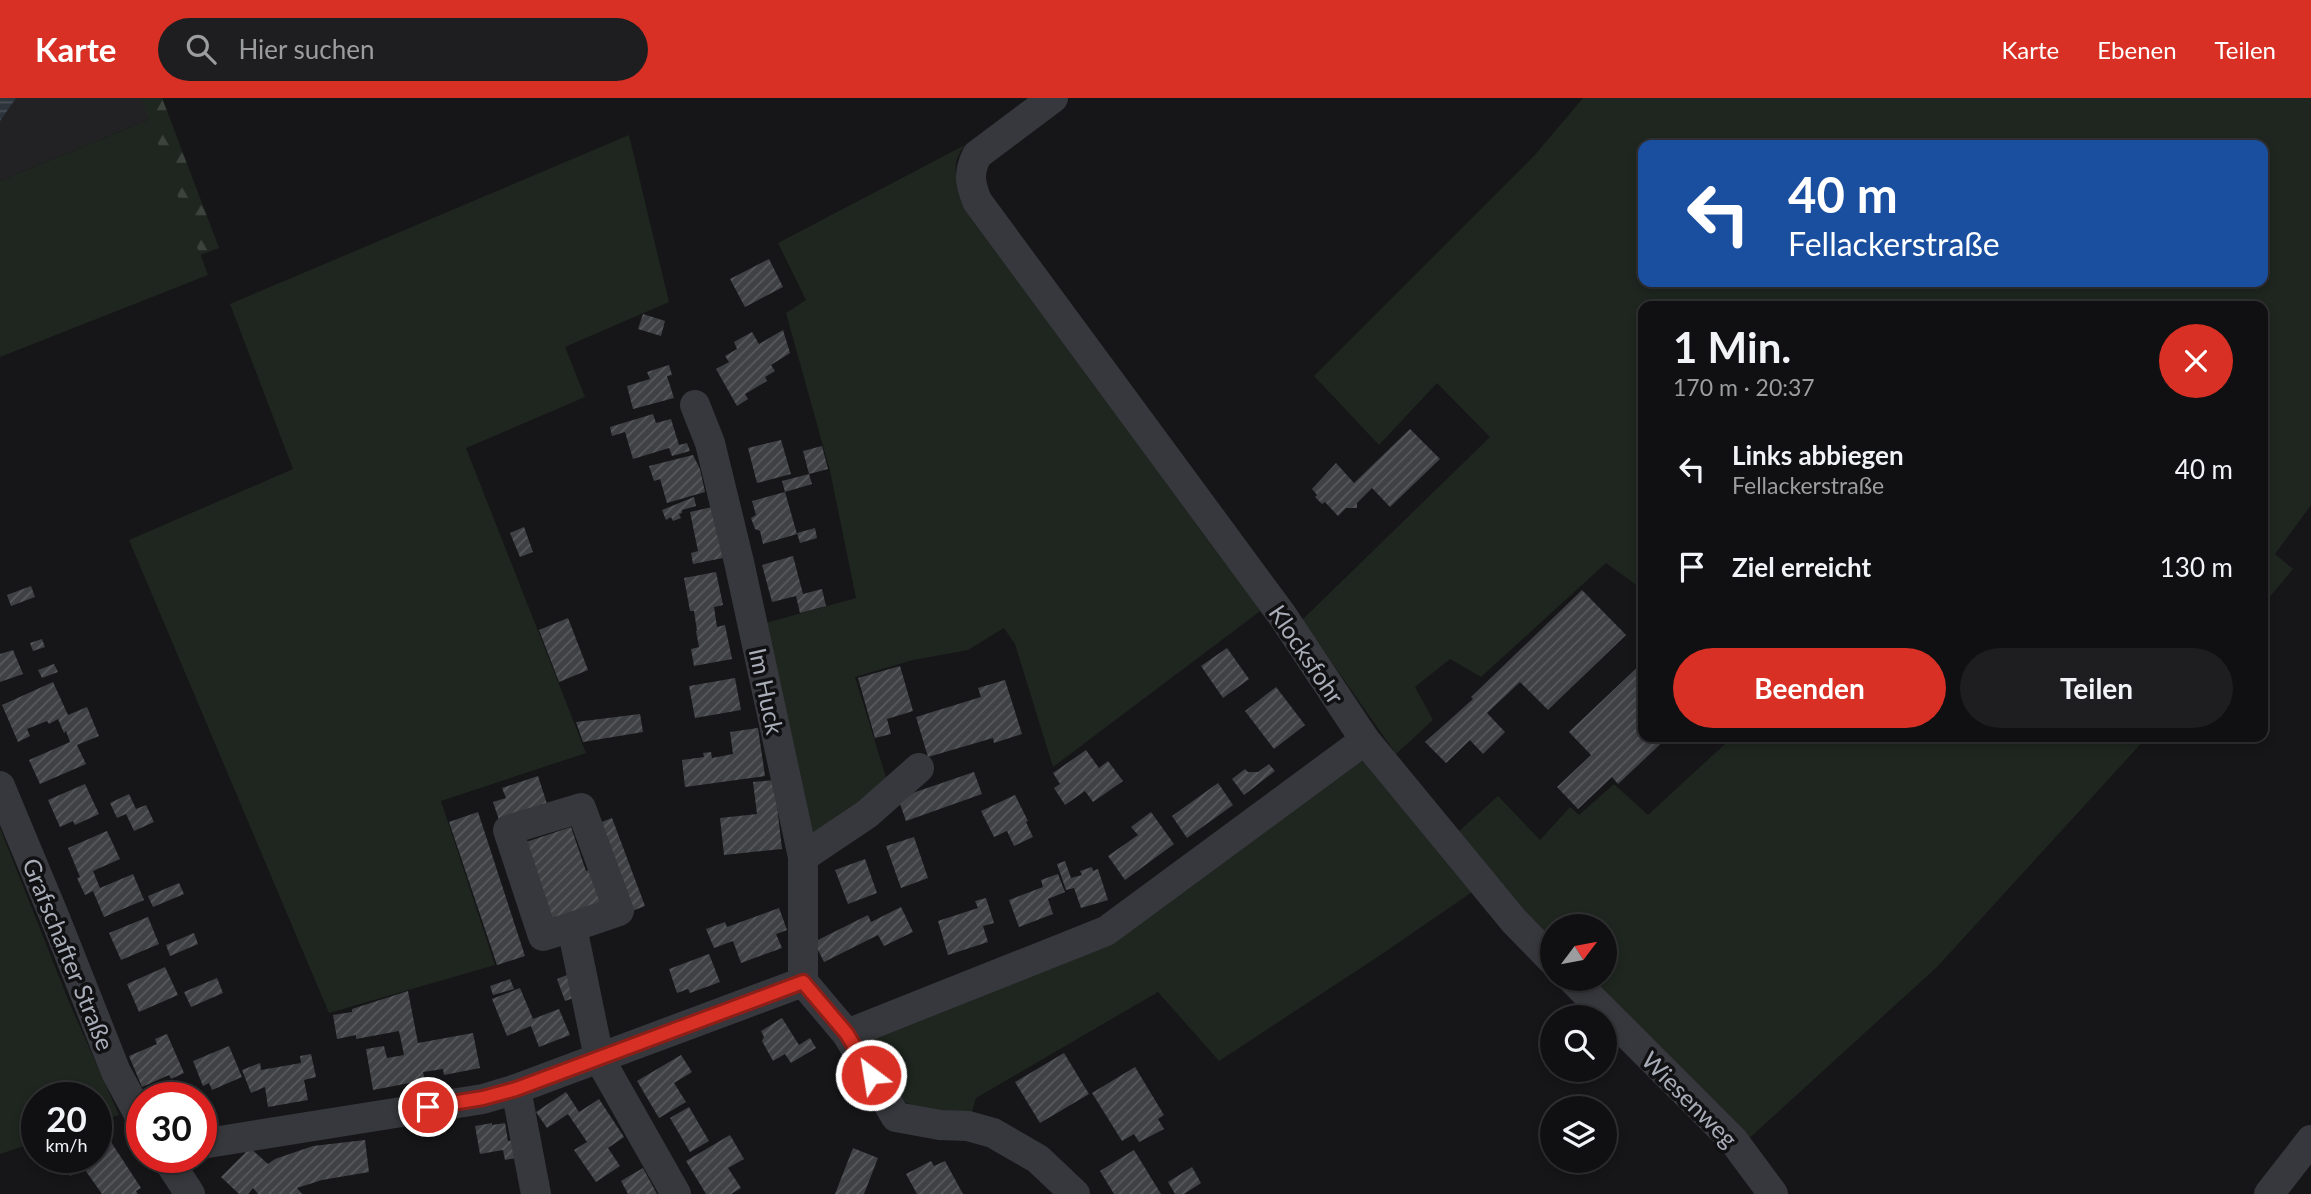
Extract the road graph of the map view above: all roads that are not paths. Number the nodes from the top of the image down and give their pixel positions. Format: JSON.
{"nodes":[{"id":1,"x":1053,"y":98,"type":"edge"},
{"id":2,"x":695,"y":405,"type":"dead end"},
{"id":3,"x":1365,"y":740,"type":"junction"},
{"id":4,"x":919,"y":768,"type":"dead end"},
{"id":5,"x":0,"y":786,"type":"edge"},
{"id":6,"x":803,"y":858,"type":"junction"},
{"id":7,"x":572,"y":927,"type":"junction"},
{"id":8,"x":1540,"y":948,"type":"edge"},
{"id":9,"x":803,"y":982,"type":"junction"},
{"id":10,"x":1584,"y":991,"type":"edge"},
{"id":11,"x":847,"y":1034,"type":"junction"},
{"id":12,"x":599,"y":1058,"type":"junction"},
{"id":13,"x":516,"y":1089,"type":"junction"},
{"id":14,"x":126,"y":1090,"type":"edge"},
{"id":15,"x":217,"y":1140,"type":"edge"},
{"id":16,"x":2311,"y":1140,"type":"edge"},
{"id":17,"x":178,"y":1173,"type":"edge"},
{"id":18,"x":190,"y":1194,"type":"edge"},
{"id":19,"x":536,"y":1194,"type":"edge"},
{"id":20,"x":676,"y":1194,"type":"edge"},
{"id":21,"x":1075,"y":1194,"type":"edge"},
{"id":22,"x":1773,"y":1194,"type":"edge"},
{"id":23,"x":2269,"y":1194,"type":"edge"}],
"edges":[{"from":1,"to":3,"type":"street","name":"Klocksfohr"},
{"from":2,"to":6,"type":"street","name":"Im Huck"},
{"from":3,"to":8,"type":"street"},
{"from":3,"to":11,"type":"street"},
{"from":4,"to":6,"type":"street"},
{"from":5,"to":14,"type":"street","name":"Grafschafter Straße"},
{"from":6,"to":9,"type":"street","name":"Im Huck"},
{"from":7,"to":7,"type":"street"},
{"from":7,"to":12,"type":"street"},
{"from":9,"to":11,"type":"street"},
{"from":9,"to":12,"type":"street"},
{"from":10,"to":22,"type":"street","name":"Wiesenweg"},
{"from":11,"to":21,"type":"street"},
{"from":12,"to":13,"type":"street"},
{"from":12,"to":20,"type":"street"},
{"from":13,"to":15,"type":"street"},
{"from":13,"to":19,"type":"street"},
{"from":16,"to":23,"type":"street"},
{"from":17,"to":18,"type":"street"}]}
